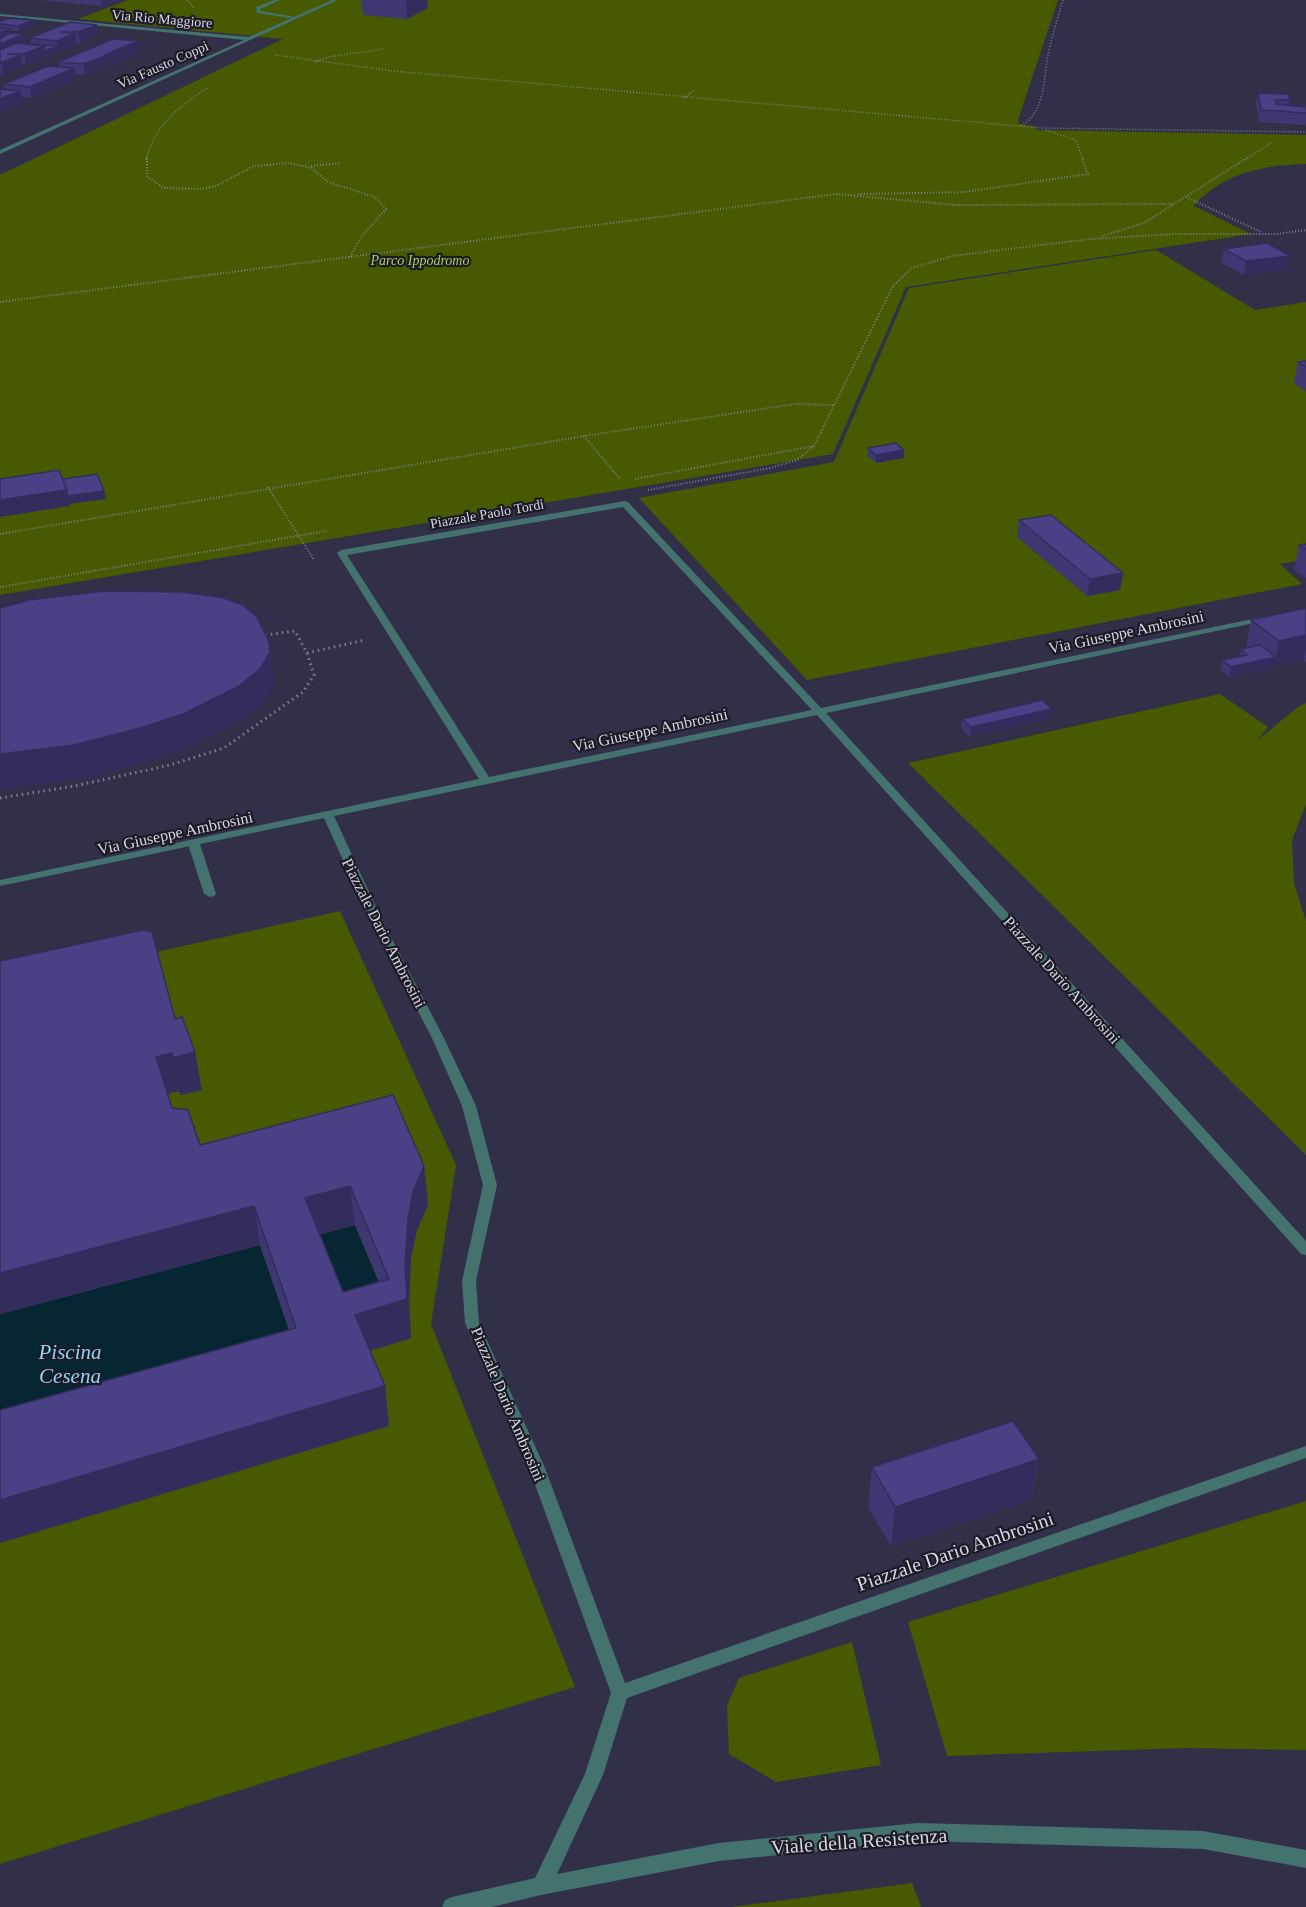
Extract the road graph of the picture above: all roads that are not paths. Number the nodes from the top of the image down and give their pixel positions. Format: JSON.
{"nodes":[{"id":1,"x":278,"y":0,"type":"edge"},
{"id":2,"x":336,"y":0,"type":"edge"},
{"id":3,"x":2,"y":16,"type":"edge"},
{"id":4,"x":295,"y":18,"type":"junction"},
{"id":5,"x":250,"y":39,"type":"junction"},
{"id":6,"x":0,"y":152,"type":"edge"},
{"id":7,"x":1271,"y":617,"type":"edge"},
{"id":8,"x":816,"y":711,"type":"junction"},
{"id":9,"x":485,"y":780,"type":"junction"},
{"id":10,"x":328,"y":816,"type":"junction"},
{"id":11,"x":194,"y":844,"type":"junction"},
{"id":12,"x":0,"y":884,"type":"edge"},
{"id":13,"x":210,"y":894,"type":"dead end"},
{"id":14,"x":1306,"y":1250,"type":"edge"},
{"id":15,"x":1306,"y":1452,"type":"edge"},
{"id":16,"x":620,"y":1693,"type":"junction"},
{"id":17,"x":1306,"y":1859,"type":"edge"},
{"id":18,"x":541,"y":1886,"type":"junction"},
{"id":19,"x":452,"y":1907,"type":"edge"}],
"edges":[{"from":1,"to":4,"type":"street"},
{"from":2,"to":4,"type":"street","name":"Via Fausto Coppi"},
{"from":3,"to":5,"type":"street","name":"Via Rio Maggiore"},
{"from":4,"to":5,"type":"street","name":"Via Fausto Coppi"},
{"from":5,"to":6,"type":"street","name":"Via Fausto Coppi"},
{"from":7,"to":8,"type":"street","name":"Via Giuseppe Ambrosini"},
{"from":8,"to":9,"type":"street","name":"Via Giuseppe Ambrosini"},
{"from":8,"to":9,"type":"street","name":"Piazzale Paolo Tordi"},
{"from":8,"to":14,"type":"street","name":"Piazzale Dario Ambrosini"},
{"from":9,"to":10,"type":"street","name":"Via Giuseppe Ambrosini"},
{"from":10,"to":11,"type":"street","name":"Via Giuseppe Ambrosini"},
{"from":10,"to":16,"type":"street","name":"Piazzale Dario Ambrosini"},
{"from":11,"to":12,"type":"street","name":"Via Giuseppe Ambrosini"},
{"from":11,"to":13,"type":"street"},
{"from":15,"to":16,"type":"street","name":"Piazzale Dario Ambrosini"},
{"from":16,"to":18,"type":"street"},
{"from":17,"to":18,"type":"street","name":"Viale della Resistenza"},
{"from":18,"to":19,"type":"street","name":"Viale della Resistenza"}]}
